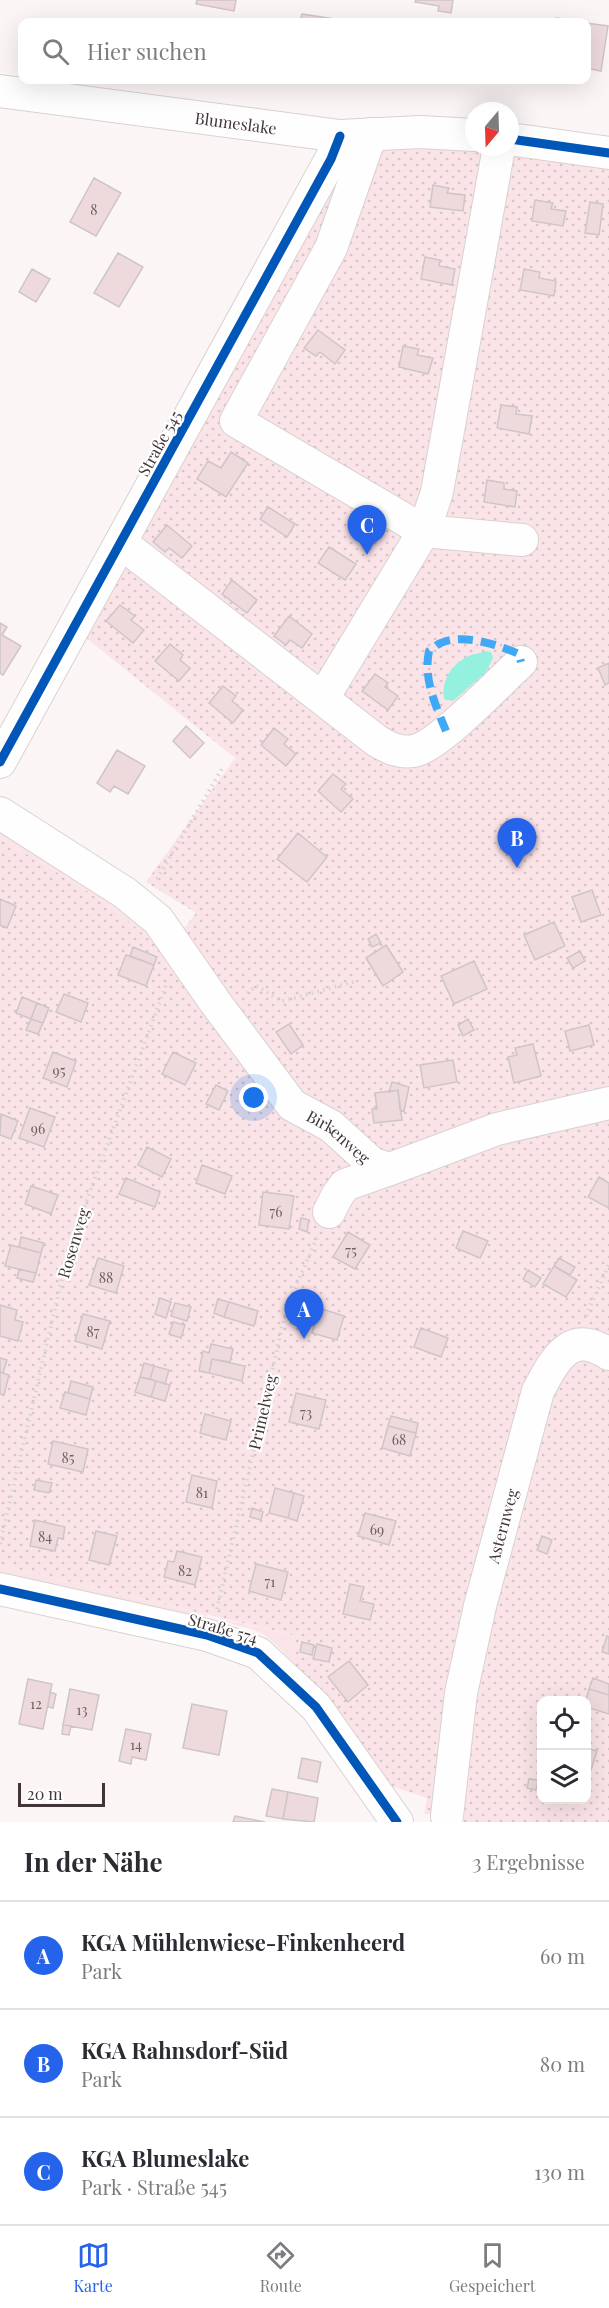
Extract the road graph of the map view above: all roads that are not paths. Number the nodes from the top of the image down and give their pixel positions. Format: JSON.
{"nodes":[{"id":1,"x":0,"y":90,"type":"edge"},
{"id":2,"x":465,"y":134,"type":"edge"},
{"id":3,"x":356,"y":135,"type":"junction"},
{"id":4,"x":519,"y":140,"type":"edge"},
{"id":5,"x":609,"y":153,"type":"edge"},
{"id":6,"x":497,"y":156,"type":"edge"},
{"id":7,"x":424,"y":531,"type":"junction"},
{"id":8,"x":522,"y":540,"type":"dead end"},
{"id":9,"x":121,"y":545,"type":"junction"},
{"id":10,"x":520,"y":662,"type":"dead end"},
{"id":11,"x":323,"y":698,"type":"junction"},
{"id":12,"x":0,"y":762,"type":"edge"},
{"id":13,"x":0,"y":813,"type":"edge"},
{"id":14,"x":609,"y":1103,"type":"edge"},
{"id":15,"x":390,"y":1169,"type":"junction"},
{"id":16,"x":329,"y":1212,"type":"road end"},
{"id":17,"x":596,"y":1349,"type":"edge"},
{"id":18,"x":0,"y":1589,"type":"edge"},
{"id":19,"x":447,"y":1816,"type":"dead end"},
{"id":20,"x":397,"y":1822,"type":"edge"}],
"edges":[{"from":1,"to":3,"type":"street","name":"Blumeslake"},
{"from":2,"to":3,"type":"street","name":"Blumeslake"},
{"from":3,"to":7,"type":"street"},
{"from":3,"to":9,"type":"street","name":"Straße 545"},
{"from":4,"to":5,"type":"street"},
{"from":6,"to":7,"type":"street"},
{"from":7,"to":8,"type":"street"},
{"from":7,"to":11,"type":"street"},
{"from":9,"to":11,"type":"street"},
{"from":9,"to":12,"type":"street","name":"Straße 545"},
{"from":10,"to":11,"type":"street"},
{"from":13,"to":15,"type":"street","name":"Birkenweg"},
{"from":14,"to":15,"type":"street","name":"Birkenweg"},
{"from":15,"to":16,"type":"street"},
{"from":17,"to":19,"type":"street","name":"Asternweg"},
{"from":18,"to":20,"type":"street","name":"Straße 574"}]}
